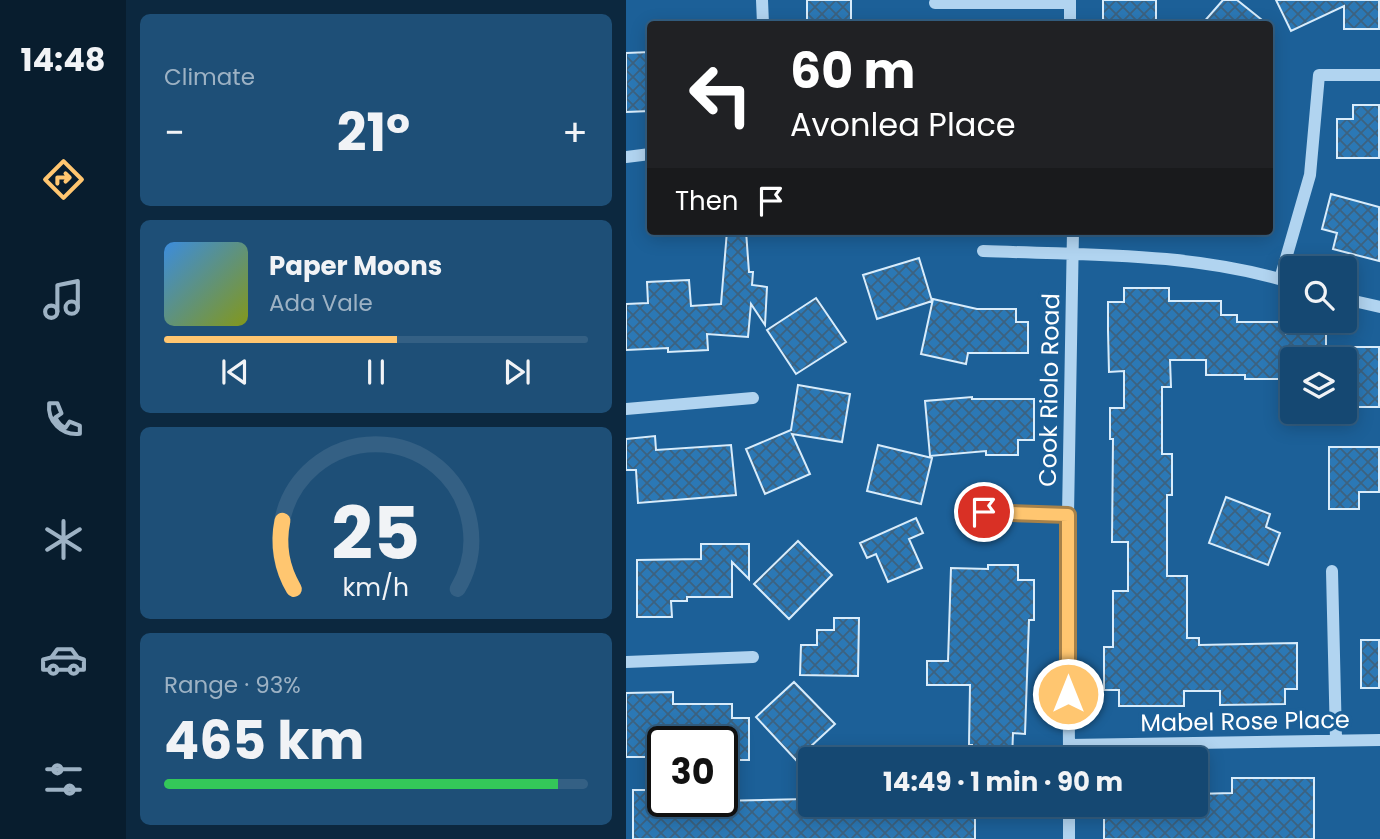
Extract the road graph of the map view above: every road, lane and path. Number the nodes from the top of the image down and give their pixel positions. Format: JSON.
{"nodes":[{"id":1,"x":762,"y":0,"type":"edge"},
{"id":2,"x":1070,"y":1,"type":"edge"},
{"id":3,"x":935,"y":3,"type":"dead end"},
{"id":4,"x":763,"y":21,"type":"edge"},
{"id":5,"x":1070,"y":21,"type":"edge"},
{"id":6,"x":1380,"y":75,"type":"edge"},
{"id":7,"x":647,"y":154,"type":"edge"},
{"id":8,"x":626,"y":157,"type":"edge"},
{"id":9,"x":1073,"y":235,"type":"edge"},
{"id":10,"x":983,"y":251,"type":"dead end"},
{"id":11,"x":1073,"y":254,"type":"junction"},
{"id":12,"x":1292,"y":256,"type":"edge"},
{"id":13,"x":1280,"y":280,"type":"edge"},
{"id":14,"x":1357,"y":302,"type":"edge"},
{"id":15,"x":1380,"y":307,"type":"edge"},
{"id":16,"x":753,"y":398,"type":"dead end"},
{"id":17,"x":626,"y":409,"type":"edge"},
{"id":18,"x":984,"y":512,"type":"dead end"},
{"id":19,"x":1068,"y":515,"type":"junction"},
{"id":20,"x":1332,"y":570,"type":"dead end"},
{"id":21,"x":753,"y":657,"type":"dead end"},
{"id":22,"x":626,"y":662,"type":"edge"},
{"id":23,"x":1336,"y":740,"type":"junction"},
{"id":24,"x":1380,"y":740,"type":"edge"},
{"id":25,"x":1069,"y":745,"type":"joint"},
{"id":26,"x":1069,"y":817,"type":"edge"},
{"id":27,"x":1069,"y":839,"type":"edge"}],
"edges":[{"from":1,"to":4,"type":"street"},
{"from":2,"to":3,"type":"street"},
{"from":2,"to":5,"type":"street"},
{"from":6,"to":12,"type":"street"},
{"from":7,"to":8,"type":"street"},
{"from":9,"to":11,"type":"street","name":"Cook Riolo Road"},
{"from":10,"to":11,"type":"street"},
{"from":11,"to":13,"type":"street"},
{"from":11,"to":19,"type":"street","name":"Cook Riolo Road"},
{"from":14,"to":15,"type":"street"},
{"from":16,"to":17,"type":"street"},
{"from":18,"to":19,"type":"street"},
{"from":19,"to":25,"type":"street","name":"Cook Riolo Road"},
{"from":20,"to":23,"type":"street"},
{"from":21,"to":22,"type":"street"},
{"from":23,"to":24,"type":"street","name":"Mabel Rose Place"},
{"from":23,"to":25,"type":"street","name":"Mabel Rose Place"},
{"from":26,"to":27,"type":"street"}]}
